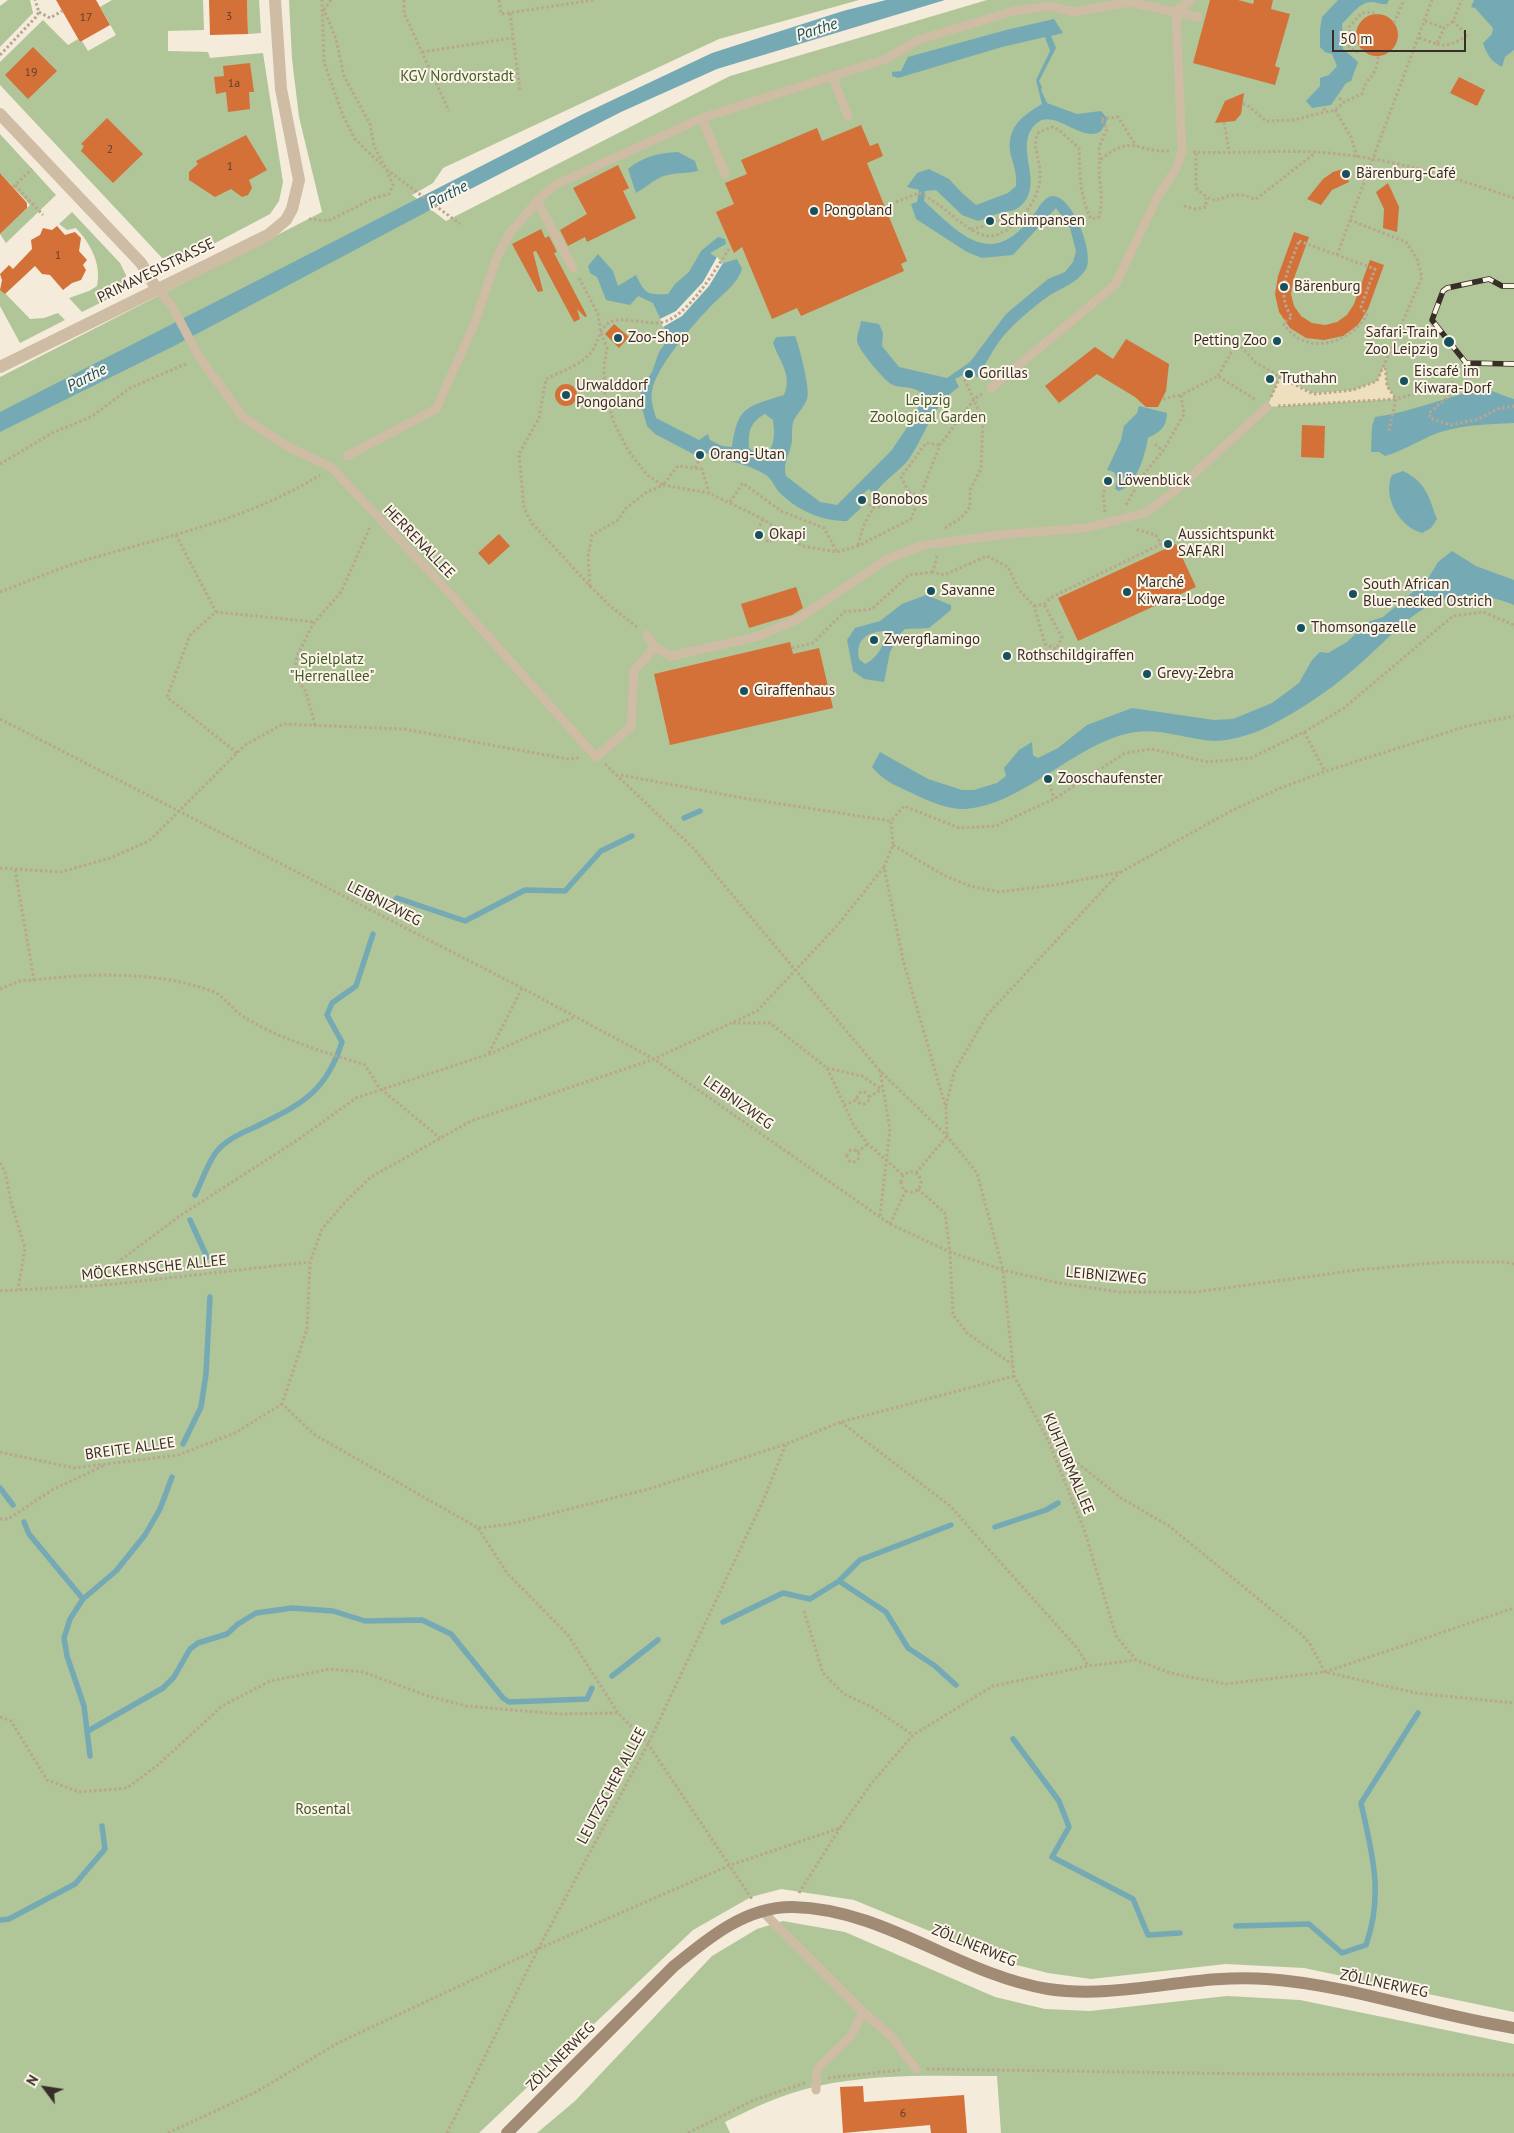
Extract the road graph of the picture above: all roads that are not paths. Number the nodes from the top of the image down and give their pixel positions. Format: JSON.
{"nodes":[{"id":1,"x":275,"y":0,"type":"edge"},
{"id":2,"x":1191,"y":0,"type":"edge"},
{"id":3,"x":1176,"y":11,"type":"junction"},
{"id":4,"x":1198,"y":17,"type":"dead end"},
{"id":5,"x":832,"y":76,"type":"junction"},
{"id":6,"x":0,"y":114,"type":"edge"},
{"id":7,"x":848,"y":116,"type":"dead end"},
{"id":8,"x":702,"y":118,"type":"junction"},
{"id":9,"x":725,"y":174,"type":"dead end"},
{"id":10,"x":537,"y":200,"type":"junction"},
{"id":11,"x":573,"y":268,"type":"road end"},
{"id":12,"x":156,"y":288,"type":"junction"},
{"id":13,"x":0,"y":367,"type":"edge"},
{"id":14,"x":991,"y":388,"type":"road end"},
{"id":15,"x":1266,"y":407,"type":"road end"},
{"id":16,"x":347,"y":456,"type":"dead end"},
{"id":17,"x":647,"y":635,"type":"road end"},
{"id":18,"x":655,"y":647,"type":"junction"},
{"id":19,"x":762,"y":1911,"type":"junction"},
{"id":20,"x":863,"y":2012,"type":"junction"},
{"id":21,"x":1514,"y":2028,"type":"edge"},
{"id":22,"x":916,"y":2069,"type":"road end"},
{"id":23,"x":816,"y":2090,"type":"dead end"},
{"id":24,"x":506,"y":2133,"type":"edge"}],
"edges":[{"from":1,"to":12,"type":"street","name":"PRIMAVESISTRASSE"},
{"from":2,"to":3,"type":"lane"},
{"from":3,"to":4,"type":"lane"},
{"from":3,"to":5,"type":"lane"},
{"from":3,"to":14,"type":"lane"},
{"from":5,"to":7,"type":"lane"},
{"from":5,"to":8,"type":"lane"},
{"from":6,"to":12,"type":"street"},
{"from":8,"to":9,"type":"lane"},
{"from":8,"to":10,"type":"lane"},
{"from":10,"to":11,"type":"lane"},
{"from":10,"to":16,"type":"lane"},
{"from":12,"to":13,"type":"street","name":"PRIMAVESISTRASSE"},
{"from":12,"to":18,"type":"lane","name":"HERRENALLEE"},
{"from":15,"to":18,"type":"lane"},
{"from":17,"to":18,"type":"lane"},
{"from":19,"to":20,"type":"lane"},
{"from":19,"to":21,"type":"main road","name":"ZÖLLNERWEG"},
{"from":19,"to":24,"type":"main road","name":"ZÖLLNERWEG"},
{"from":20,"to":22,"type":"lane"},
{"from":20,"to":23,"type":"lane"}]}
